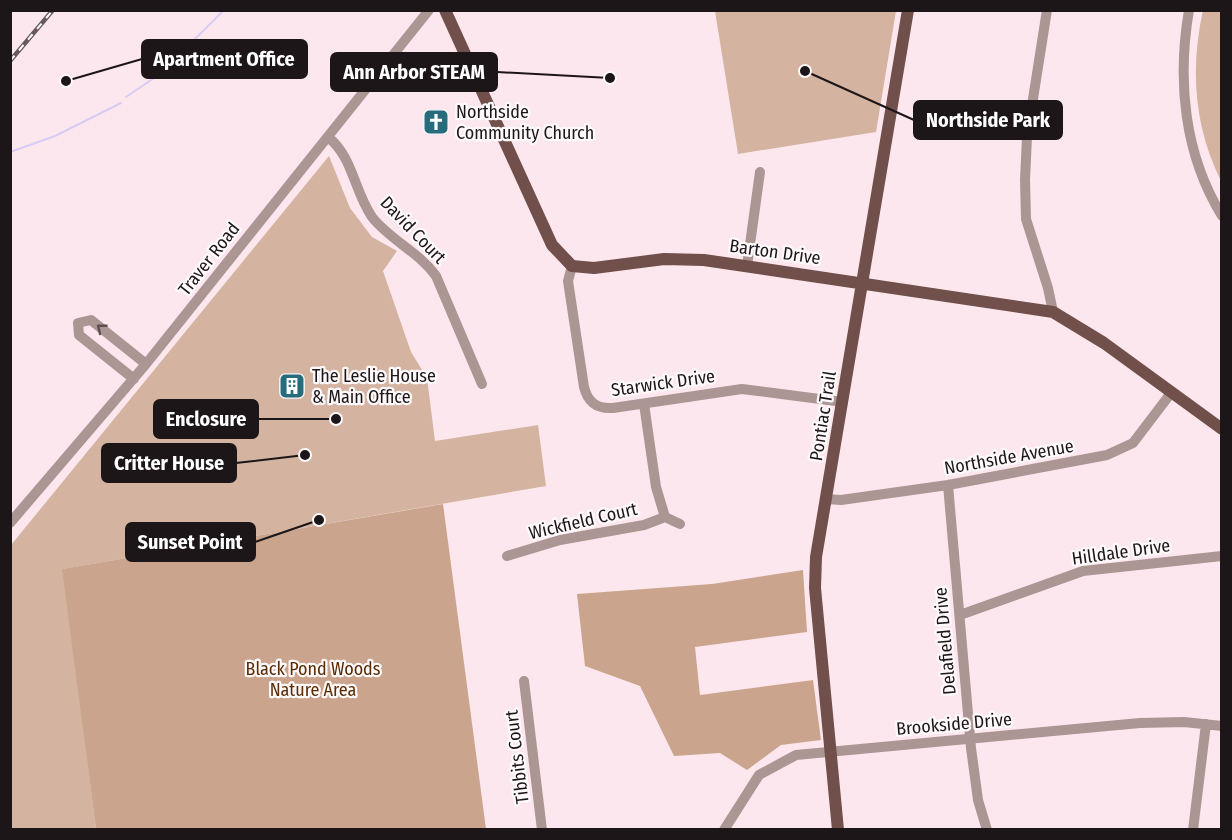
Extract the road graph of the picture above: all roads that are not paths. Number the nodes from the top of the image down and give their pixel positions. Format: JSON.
{"nodes":[{"id":1,"x":429,"y":10,"type":"edge"},
{"id":2,"x":445,"y":10,"type":"edge"},
{"id":3,"x":908,"y":10,"type":"edge"},
{"id":4,"x":1047,"y":10,"type":"edge"},
{"id":5,"x":1189,"y":10,"type":"edge"},
{"id":6,"x":328,"y":137,"type":"junction"},
{"id":7,"x":760,"y":172,"type":"dead end"},
{"id":8,"x":1221,"y":216,"type":"edge"},
{"id":9,"x":572,"y":266,"type":"junction"},
{"id":10,"x":747,"y":266,"type":"junction"},
{"id":11,"x":862,"y":283,"type":"junction"},
{"id":12,"x":1053,"y":312,"type":"junction"},
{"id":13,"x":146,"y":364,"type":"junction"},
{"id":14,"x":134,"y":380,"type":"junction"},
{"id":15,"x":482,"y":384,"type":"dead end"},
{"id":16,"x":1171,"y":393,"type":"junction"},
{"id":17,"x":843,"y":402,"type":"junction"},
{"id":18,"x":644,"y":404,"type":"junction"},
{"id":19,"x":1221,"y":429,"type":"edge"},
{"id":20,"x":948,"y":485,"type":"junction"},
{"id":21,"x":826,"y":499,"type":"junction"},
{"id":22,"x":665,"y":517,"type":"junction"},
{"id":23,"x":10,"y":523,"type":"edge"},
{"id":24,"x":680,"y":524,"type":"dead end"},
{"id":25,"x":507,"y":556,"type":"dead end"},
{"id":26,"x":1221,"y":556,"type":"edge"},
{"id":27,"x":960,"y":615,"type":"junction"},
{"id":28,"x":524,"y":681,"type":"dead end"},
{"id":29,"x":1206,"y":724,"type":"junction"},
{"id":30,"x":1221,"y":726,"type":"edge"},
{"id":31,"x":970,"y":740,"type":"junction"},
{"id":32,"x":830,"y":751,"type":"junction"},
{"id":33,"x":542,"y":830,"type":"edge"},
{"id":34,"x":724,"y":830,"type":"edge"},
{"id":35,"x":838,"y":830,"type":"edge"},
{"id":36,"x":987,"y":830,"type":"edge"},
{"id":37,"x":1193,"y":830,"type":"edge"}],
"edges":[{"from":1,"to":6,"type":"street","name":"Traver Road"},
{"from":2,"to":9,"type":"main road"},
{"from":3,"to":11,"type":"main road","name":"Pontiac Trail"},
{"from":4,"to":12,"type":"street"},
{"from":5,"to":8,"type":"street"},
{"from":6,"to":13,"type":"street","name":"Traver Road"},
{"from":6,"to":15,"type":"street","name":"David Court"},
{"from":7,"to":10,"type":"street"},
{"from":9,"to":10,"type":"main road","name":"Barton Drive"},
{"from":9,"to":18,"type":"street","name":"Starwick Drive"},
{"from":10,"to":11,"type":"main road","name":"Barton Drive"},
{"from":11,"to":12,"type":"main road","name":"Barton Drive"},
{"from":11,"to":17,"type":"main road","name":"Pontiac Trail"},
{"from":12,"to":16,"type":"main road","name":"Barton Drive"},
{"from":13,"to":14,"type":"street","name":"Traver Road"},
{"from":13,"to":14,"type":"street","one_way":true},
{"from":14,"to":23,"type":"street","name":"Traver Road"},
{"from":16,"to":19,"type":"main road","name":"Barton Drive"},
{"from":16,"to":20,"type":"street","name":"Northside Avenue"},
{"from":17,"to":18,"type":"street","name":"Starwick Drive"},
{"from":17,"to":21,"type":"main road","name":"Pontiac Trail"},
{"from":18,"to":22,"type":"street","name":"Wickfield Court"},
{"from":20,"to":21,"type":"street","name":"Northside Avenue"},
{"from":20,"to":27,"type":"street","name":"Delafield Drive"},
{"from":21,"to":32,"type":"main road","name":"Pontiac Trail"},
{"from":22,"to":24,"type":"street","name":"Wickfield Court"},
{"from":22,"to":25,"type":"street","name":"Wickfield Court"},
{"from":26,"to":27,"type":"street","name":"Hilldale Drive"},
{"from":27,"to":31,"type":"street","name":"Delafield Drive"},
{"from":28,"to":33,"type":"street","name":"Tibbits Court"},
{"from":29,"to":30,"type":"street","name":"Brookside Drive"},
{"from":29,"to":31,"type":"street","name":"Brookside Drive"},
{"from":29,"to":37,"type":"street"},
{"from":31,"to":32,"type":"street","name":"Brookside Drive"},
{"from":31,"to":36,"type":"street","name":"Delafield Drive"},
{"from":32,"to":34,"type":"street","name":"Brookside Drive"},
{"from":32,"to":35,"type":"main road","name":"Pontiac Trail"}]}
